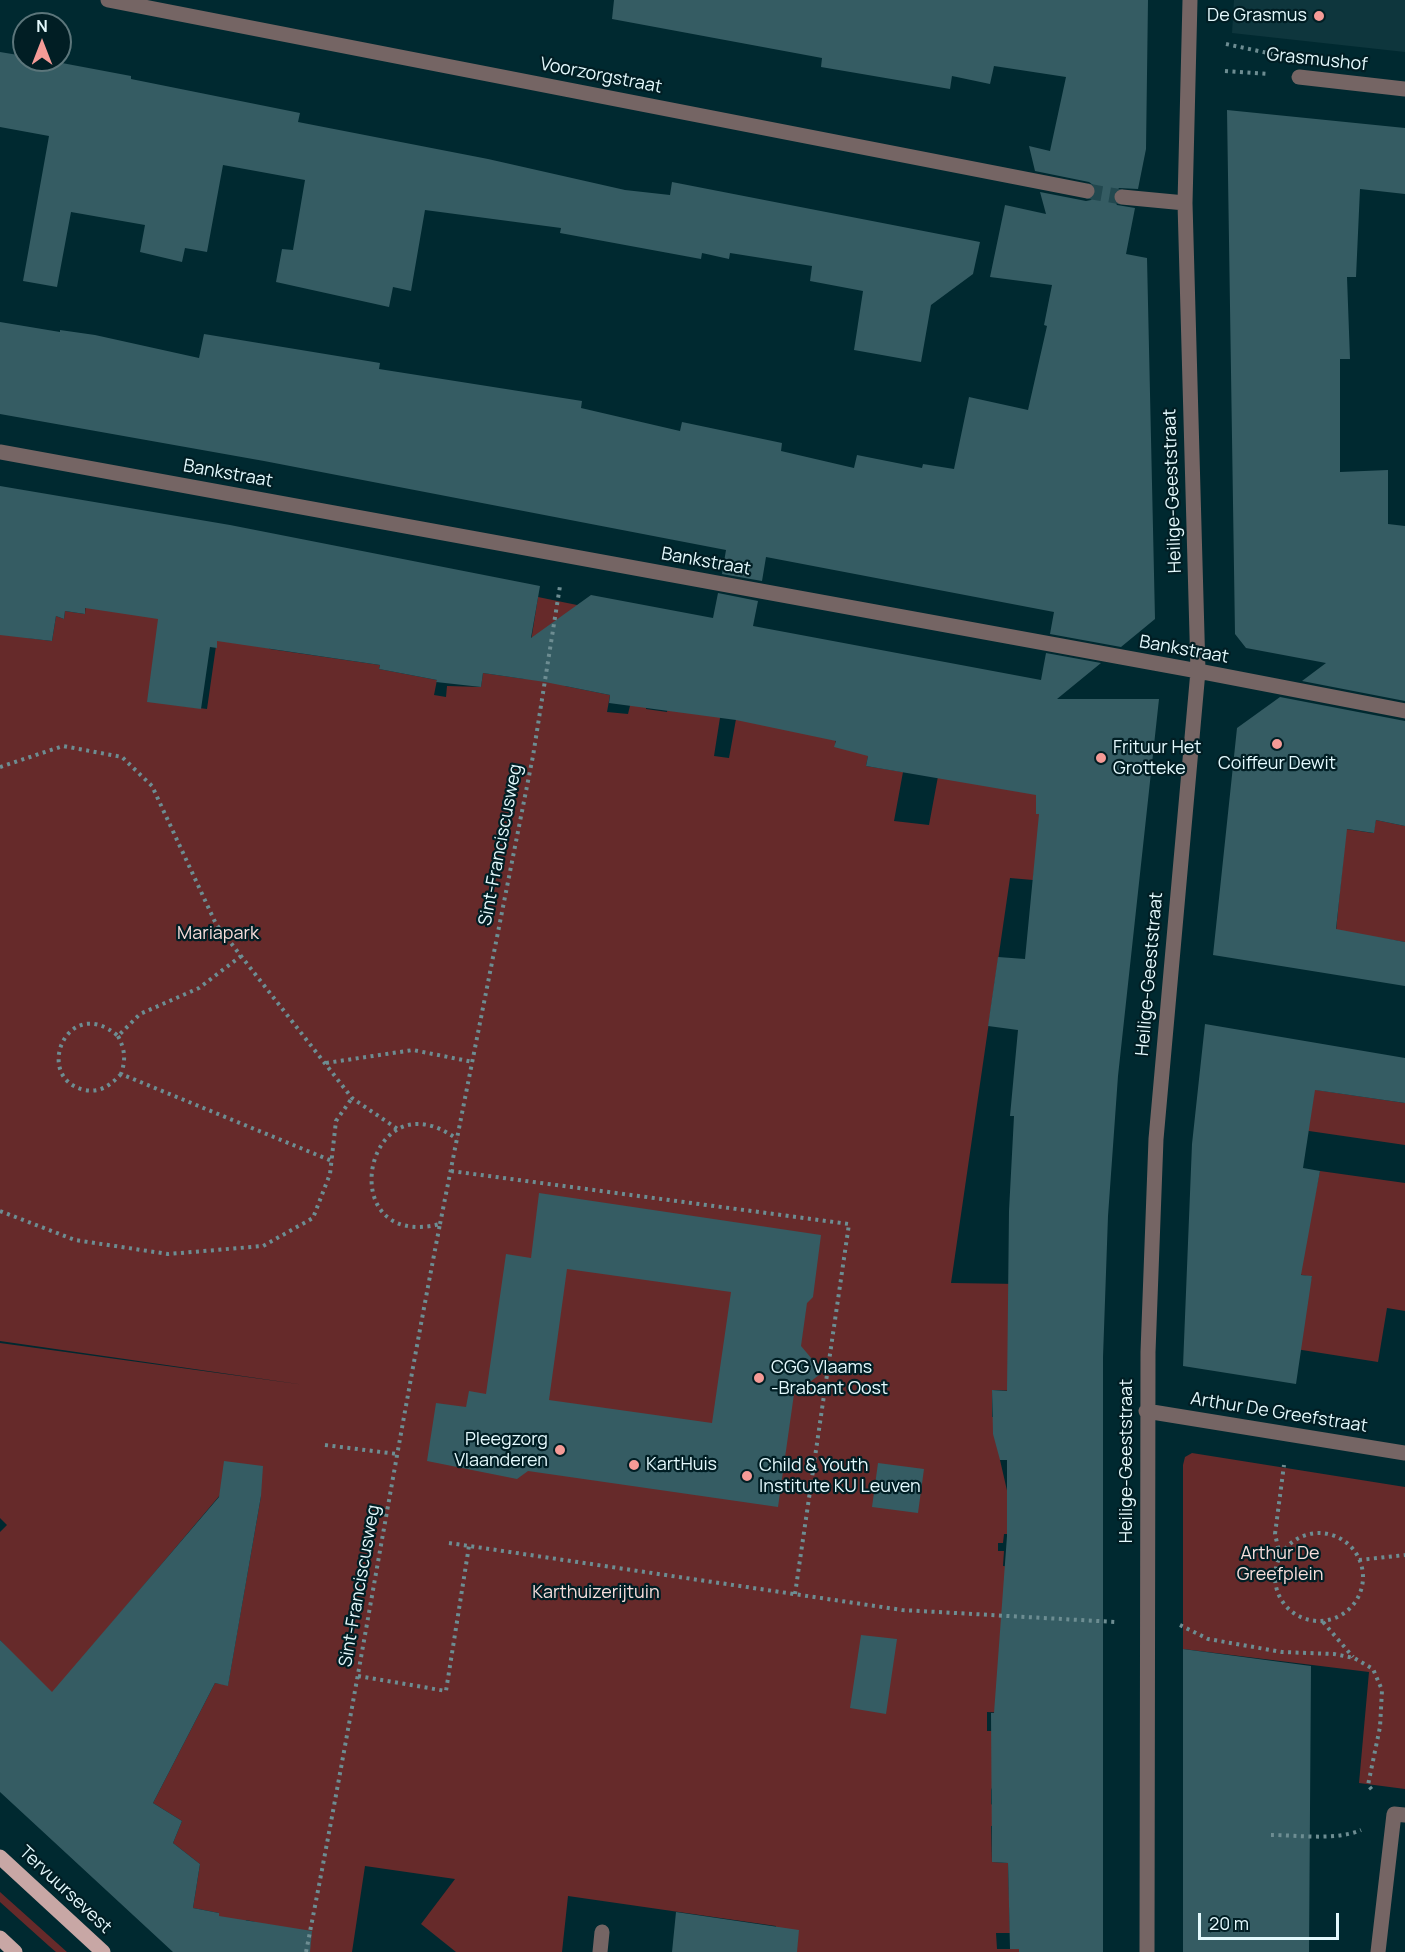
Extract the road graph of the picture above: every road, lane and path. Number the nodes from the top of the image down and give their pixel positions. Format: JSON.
{"nodes":[{"id":1,"x":108,"y":0,"type":"edge"},
{"id":2,"x":1190,"y":0,"type":"edge"},
{"id":3,"x":1226,"y":45,"type":"dead end"},
{"id":4,"x":1279,"y":56,"type":"dead end"},
{"id":5,"x":1225,"y":71,"type":"dead end"},
{"id":6,"x":1299,"y":77,"type":"joint"},
{"id":7,"x":1405,"y":89,"type":"edge"},
{"id":8,"x":1087,"y":191,"type":"tunnel mouth"},
{"id":9,"x":1122,"y":197,"type":"tunnel mouth"},
{"id":10,"x":1185,"y":203,"type":"junction"},
{"id":11,"x":0,"y":452,"type":"edge"},
{"id":12,"x":566,"y":556,"type":"junction"},
{"id":13,"x":1198,"y":671,"type":"junction"},
{"id":14,"x":1405,"y":711,"type":"edge"},
{"id":15,"x":0,"y":767,"type":"edge"},
{"id":16,"x":241,"y":956,"type":"junction"},
{"id":17,"x":118,"y":1036,"type":"junction"},
{"id":18,"x":473,"y":1062,"type":"junction"},
{"id":19,"x":325,"y":1063,"type":"junction"},
{"id":20,"x":121,"y":1074,"type":"junction"},
{"id":21,"x":352,"y":1098,"type":"junction"},
{"id":22,"x":399,"y":1130,"type":"junction"},
{"id":23,"x":457,"y":1139,"type":"junction"},
{"id":24,"x":332,"y":1161,"type":"junction"},
{"id":25,"x":451,"y":1171,"type":"junction"},
{"id":26,"x":0,"y":1211,"type":"edge"},
{"id":27,"x":441,"y":1224,"type":"junction"},
{"id":28,"x":1146,"y":1411,"type":"junction"},
{"id":29,"x":1288,"y":1435,"type":"junction"},
{"id":30,"x":325,"y":1445,"type":"dead end"},
{"id":31,"x":1405,"y":1453,"type":"edge"},
{"id":32,"x":397,"y":1454,"type":"junction"},
{"id":33,"x":449,"y":1543,"type":"dead end"},
{"id":34,"x":469,"y":1546,"type":"junction"},
{"id":35,"x":1405,"y":1555,"type":"edge"},
{"id":36,"x":1280,"y":1556,"type":"junction"},
{"id":37,"x":1359,"y":1560,"type":"junction"},
{"id":38,"x":795,"y":1594,"type":"junction"},
{"id":39,"x":1323,"y":1622,"type":"junction"},
{"id":40,"x":1146,"y":1623,"type":"junction"},
{"id":41,"x":1354,"y":1658,"type":"junction"},
{"id":42,"x":358,"y":1676,"type":"junction"},
{"id":43,"x":1399,"y":1814,"type":"edge"},
{"id":44,"x":1270,"y":1835,"type":"dead end"},
{"id":45,"x":1338,"y":1835,"type":"dead end"},
{"id":46,"x":0,"y":1857,"type":"edge"},
{"id":47,"x":602,"y":1932,"type":"dead end"},
{"id":48,"x":0,"y":1938,"type":"edge"},
{"id":49,"x":15,"y":1952,"type":"edge"},
{"id":50,"x":103,"y":1952,"type":"edge"},
{"id":51,"x":306,"y":1952,"type":"edge"},
{"id":52,"x":600,"y":1952,"type":"edge"},
{"id":53,"x":1147,"y":1952,"type":"edge"},
{"id":54,"x":1378,"y":1952,"type":"edge"}],
"edges":[{"from":1,"to":8,"type":"street","name":"Voorzorgstraat"},
{"from":2,"to":10,"type":"street","name":"Heilige-Geeststraat"},
{"from":3,"to":4,"type":"path"},
{"from":5,"to":6,"type":"path","name":"Grasmushof"},
{"from":6,"to":7,"type":"street","name":"Grasmushof"},
{"from":9,"to":10,"type":"street"},
{"from":10,"to":13,"type":"street","name":"Heilige-Geeststraat"},
{"from":11,"to":12,"type":"street","name":"Bankstraat"},
{"from":12,"to":13,"type":"street","name":"Bankstraat"},
{"from":12,"to":18,"type":"path","name":"Sint-Franciscusweg"},
{"from":13,"to":14,"type":"street","name":"Bankstraat"},
{"from":13,"to":28,"type":"street","name":"Heilige-Geeststraat"},
{"from":15,"to":16,"type":"path"},
{"from":16,"to":17,"type":"path"},
{"from":16,"to":19,"type":"path"},
{"from":17,"to":20,"type":"path"},
{"from":17,"to":20,"type":"path"},
{"from":18,"to":19,"type":"path"},
{"from":18,"to":23,"type":"path","name":"Sint-Franciscusweg"},
{"from":19,"to":21,"type":"path"},
{"from":20,"to":24,"type":"path"},
{"from":21,"to":22,"type":"path"},
{"from":21,"to":24,"type":"path"},
{"from":22,"to":23,"type":"path"},
{"from":22,"to":27,"type":"path"},
{"from":23,"to":25,"type":"path","name":"Sint-Franciscusweg"},
{"from":24,"to":26,"type":"path"},
{"from":25,"to":27,"type":"path","name":"Sint-Franciscusweg"},
{"from":25,"to":38,"type":"path"},
{"from":27,"to":32,"type":"path","name":"Sint-Franciscusweg"},
{"from":28,"to":29,"type":"street","name":"Arthur De Greefstraat"},
{"from":28,"to":40,"type":"street","name":"Heilige-Geeststraat"},
{"from":29,"to":31,"type":"street","name":"Arthur De Greefstraat"},
{"from":29,"to":36,"type":"path"},
{"from":30,"to":32,"type":"path"},
{"from":32,"to":42,"type":"path","name":"Sint-Franciscusweg"},
{"from":33,"to":34,"type":"path"},
{"from":34,"to":38,"type":"path"},
{"from":34,"to":42,"type":"path"},
{"from":35,"to":37,"type":"path"},
{"from":36,"to":37,"type":"path"},
{"from":36,"to":39,"type":"path"},
{"from":37,"to":39,"type":"path"},
{"from":38,"to":40,"type":"path"},
{"from":39,"to":41,"type":"path"},
{"from":40,"to":41,"type":"path"},
{"from":40,"to":53,"type":"street","name":"Heilige-Geeststraat"},
{"from":41,"to":43,"type":"path"},
{"from":42,"to":51,"type":"path","name":"Sint-Franciscusweg"},
{"from":43,"to":54,"type":"street"},
{"from":44,"to":45,"type":"path"},
{"from":46,"to":50,"type":"main road","name":"Tervuursevest"},
{"from":47,"to":52,"type":"street"},
{"from":48,"to":49,"type":"main road"}]}
